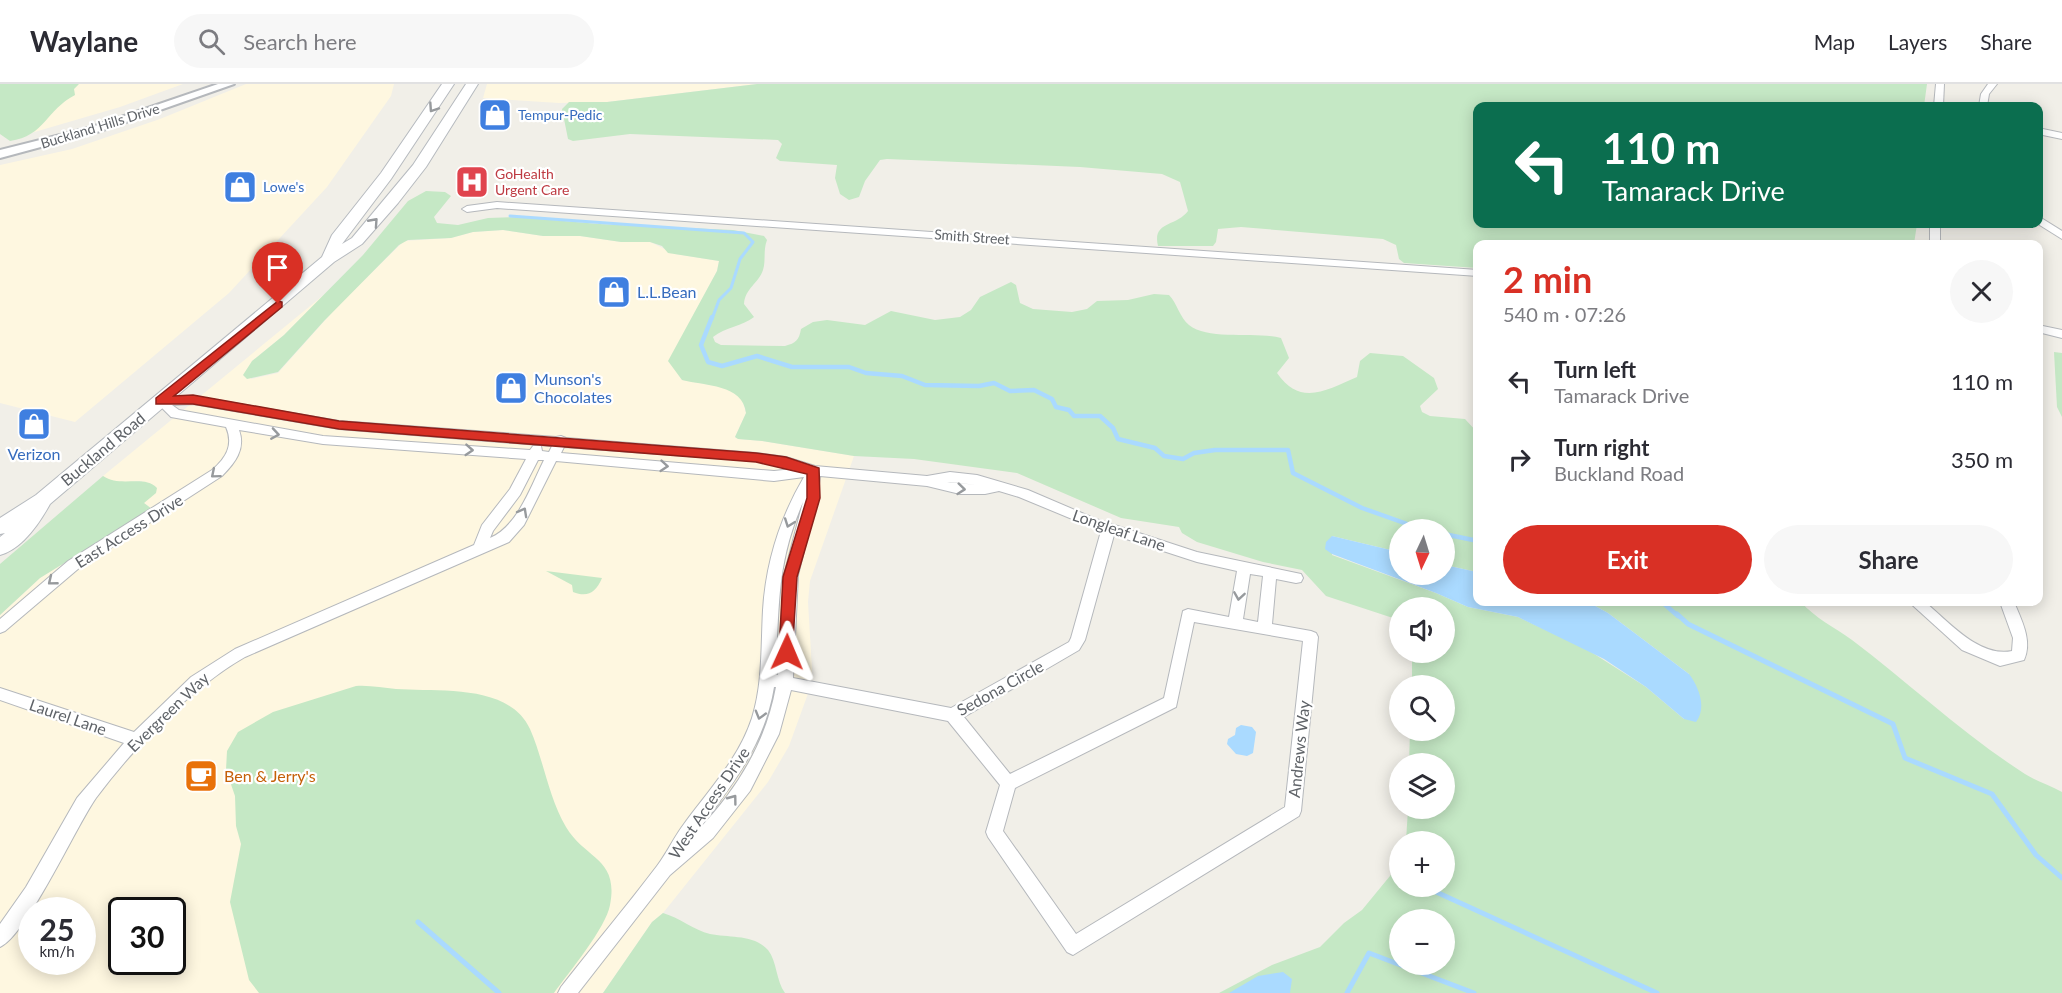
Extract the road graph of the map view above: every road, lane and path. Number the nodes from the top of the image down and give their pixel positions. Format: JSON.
{"nodes":[{"id":1,"x":211,"y":84,"type":"edge"},
{"id":2,"x":229,"y":84,"type":"edge"},
{"id":3,"x":447,"y":84,"type":"edge"},
{"id":4,"x":472,"y":84,"type":"edge"},
{"id":5,"x":1940,"y":84,"type":"edge"},
{"id":6,"x":1993,"y":84,"type":"edge"},
{"id":7,"x":198,"y":93,"type":"junction"},
{"id":8,"x":1940,"y":102,"type":"edge"},
{"id":9,"x":1984,"y":102,"type":"edge"},
{"id":10,"x":2043,"y":132,"type":"edge"},
{"id":11,"x":2062,"y":136,"type":"edge"},
{"id":12,"x":413,"y":137,"type":"junction"},
{"id":13,"x":438,"y":139,"type":"junction"},
{"id":14,"x":0,"y":154,"type":"edge"},
{"id":15,"x":466,"y":209,"type":"dead end"},
{"id":16,"x":2043,"y":223,"type":"edge"},
{"id":17,"x":2062,"y":236,"type":"edge"},
{"id":18,"x":329,"y":259,"type":"junction"},
{"id":19,"x":1473,"y":273,"type":"edge"},
{"id":20,"x":2043,"y":329,"type":"edge"},
{"id":21,"x":2062,"y":334,"type":"edge"},
{"id":22,"x":161,"y":401,"type":"junction"},
{"id":23,"x":231,"y":425,"type":"junction"},
{"id":24,"x":542,"y":439,"type":"junction"},
{"id":25,"x":561,"y":440,"type":"junction"},
{"id":26,"x":698,"y":452,"type":"junction"},
{"id":27,"x":535,"y":455,"type":"junction"},
{"id":28,"x":554,"y":456,"type":"junction"},
{"id":29,"x":691,"y":468,"type":"junction"},
{"id":30,"x":814,"y":471,"type":"junction"},
{"id":31,"x":43,"y":500,"type":"junction"},
{"id":32,"x":0,"y":527,"type":"edge"},
{"id":33,"x":1109,"y":528,"type":"junction"},
{"id":34,"x":0,"y":548,"type":"edge"},
{"id":35,"x":480,"y":548,"type":"junction"},
{"id":36,"x":1244,"y":568,"type":"junction"},
{"id":37,"x":1270,"y":574,"type":"junction"},
{"id":38,"x":1296,"y":578,"type":"dead end"},
{"id":39,"x":1921,"y":606,"type":"edge"},
{"id":40,"x":2008,"y":606,"type":"edge"},
{"id":41,"x":1235,"y":624,"type":"junction"},
{"id":42,"x":0,"y":627,"type":"edge"},
{"id":43,"x":1264,"y":629,"type":"junction"},
{"id":44,"x":767,"y":679,"type":"junction"},
{"id":45,"x":785,"y":682,"type":"junction"},
{"id":46,"x":0,"y":694,"type":"edge"},
{"id":47,"x":953,"y":715,"type":"junction"},
{"id":48,"x":137,"y":740,"type":"junction"},
{"id":49,"x":1008,"y":783,"type":"junction"},
{"id":50,"x":664,"y":870,"type":"junction"},
{"id":51,"x":0,"y":938,"type":"edge"},
{"id":52,"x":567,"y":993,"type":"edge"}],
"edges":[{"from":1,"to":7,"type":"street","name":"Buckland Hills Drive"},
{"from":2,"to":7,"type":"street","name":"Buckland Hills Drive"},
{"from":3,"to":12,"type":"main road","name":"Buckland Road","one_way":true},
{"from":4,"to":13,"type":"main road","name":"Buckland Road"},
{"from":5,"to":8,"type":"street"},
{"from":6,"to":9,"type":"street"},
{"from":7,"to":14,"type":"street","name":"Buckland Hills Drive"},
{"from":10,"to":11,"type":"street"},
{"from":12,"to":13,"type":"main road"},
{"from":12,"to":18,"type":"main road","name":"Buckland Road"},
{"from":18,"to":13,"type":"main road","name":"Buckland Road","one_way":true},
{"from":15,"to":19,"type":"street","name":"Smith Street"},
{"from":16,"to":17,"type":"street"},
{"from":18,"to":22,"type":"main road","name":"Buckland Road"},
{"from":20,"to":21,"type":"street"},
{"from":22,"to":23,"type":"street"},
{"from":22,"to":24,"type":"street"},
{"from":22,"to":31,"type":"main road","name":"Buckland Road"},
{"from":23,"to":27,"type":"street","one_way":true},
{"from":23,"to":42,"type":"street","name":"East Access Drive","one_way":true},
{"from":24,"to":25,"type":"street"},
{"from":24,"to":27,"type":"street"},
{"from":25,"to":26,"type":"street"},
{"from":25,"to":28,"type":"street","name":"Evergreen Way"},
{"from":26,"to":29,"type":"street"},
{"from":26,"to":30,"type":"street"},
{"from":27,"to":28,"type":"street"},
{"from":27,"to":35,"type":"street"},
{"from":28,"to":29,"type":"street","one_way":true},
{"from":35,"to":28,"type":"street","name":"Evergreen Way","one_way":true},
{"from":29,"to":30,"type":"street"},
{"from":30,"to":33,"type":"street","name":"Longleaf Lane"},
{"from":30,"to":44,"type":"street","name":"West Access Drive","one_way":true},
{"from":30,"to":45,"type":"street","name":"West Access Drive"},
{"from":31,"to":32,"type":"main road","name":"Buckland Road"},
{"from":31,"to":34,"type":"main road","name":"Buckland Road"},
{"from":33,"to":36,"type":"street","name":"Longleaf Lane"},
{"from":33,"to":47,"type":"street","name":"Sedona Circle"},
{"from":35,"to":48,"type":"street","name":"Evergreen Way"},
{"from":36,"to":37,"type":"street","name":"Longleaf Lane"},
{"from":36,"to":41,"type":"street","one_way":true},
{"from":37,"to":38,"type":"street","name":"Longleaf Lane"},
{"from":37,"to":43,"type":"street"},
{"from":39,"to":40,"type":"street"},
{"from":41,"to":43,"type":"street","name":"Andrews Way"},
{"from":41,"to":49,"type":"street","name":"Andrews Way"},
{"from":43,"to":49,"type":"street","name":"Andrews Way"},
{"from":44,"to":45,"type":"street","name":"Sedona Circle"},
{"from":44,"to":50,"type":"street","name":"West Access Drive","one_way":true},
{"from":45,"to":47,"type":"street","name":"Sedona Circle"},
{"from":50,"to":45,"type":"street","name":"West Access Drive","one_way":true},
{"from":46,"to":48,"type":"street","name":"Laurel Lane"},
{"from":47,"to":49,"type":"street"},
{"from":48,"to":51,"type":"street","name":"Evergreen Way"},
{"from":50,"to":52,"type":"street","name":"West Access Drive"}]}
